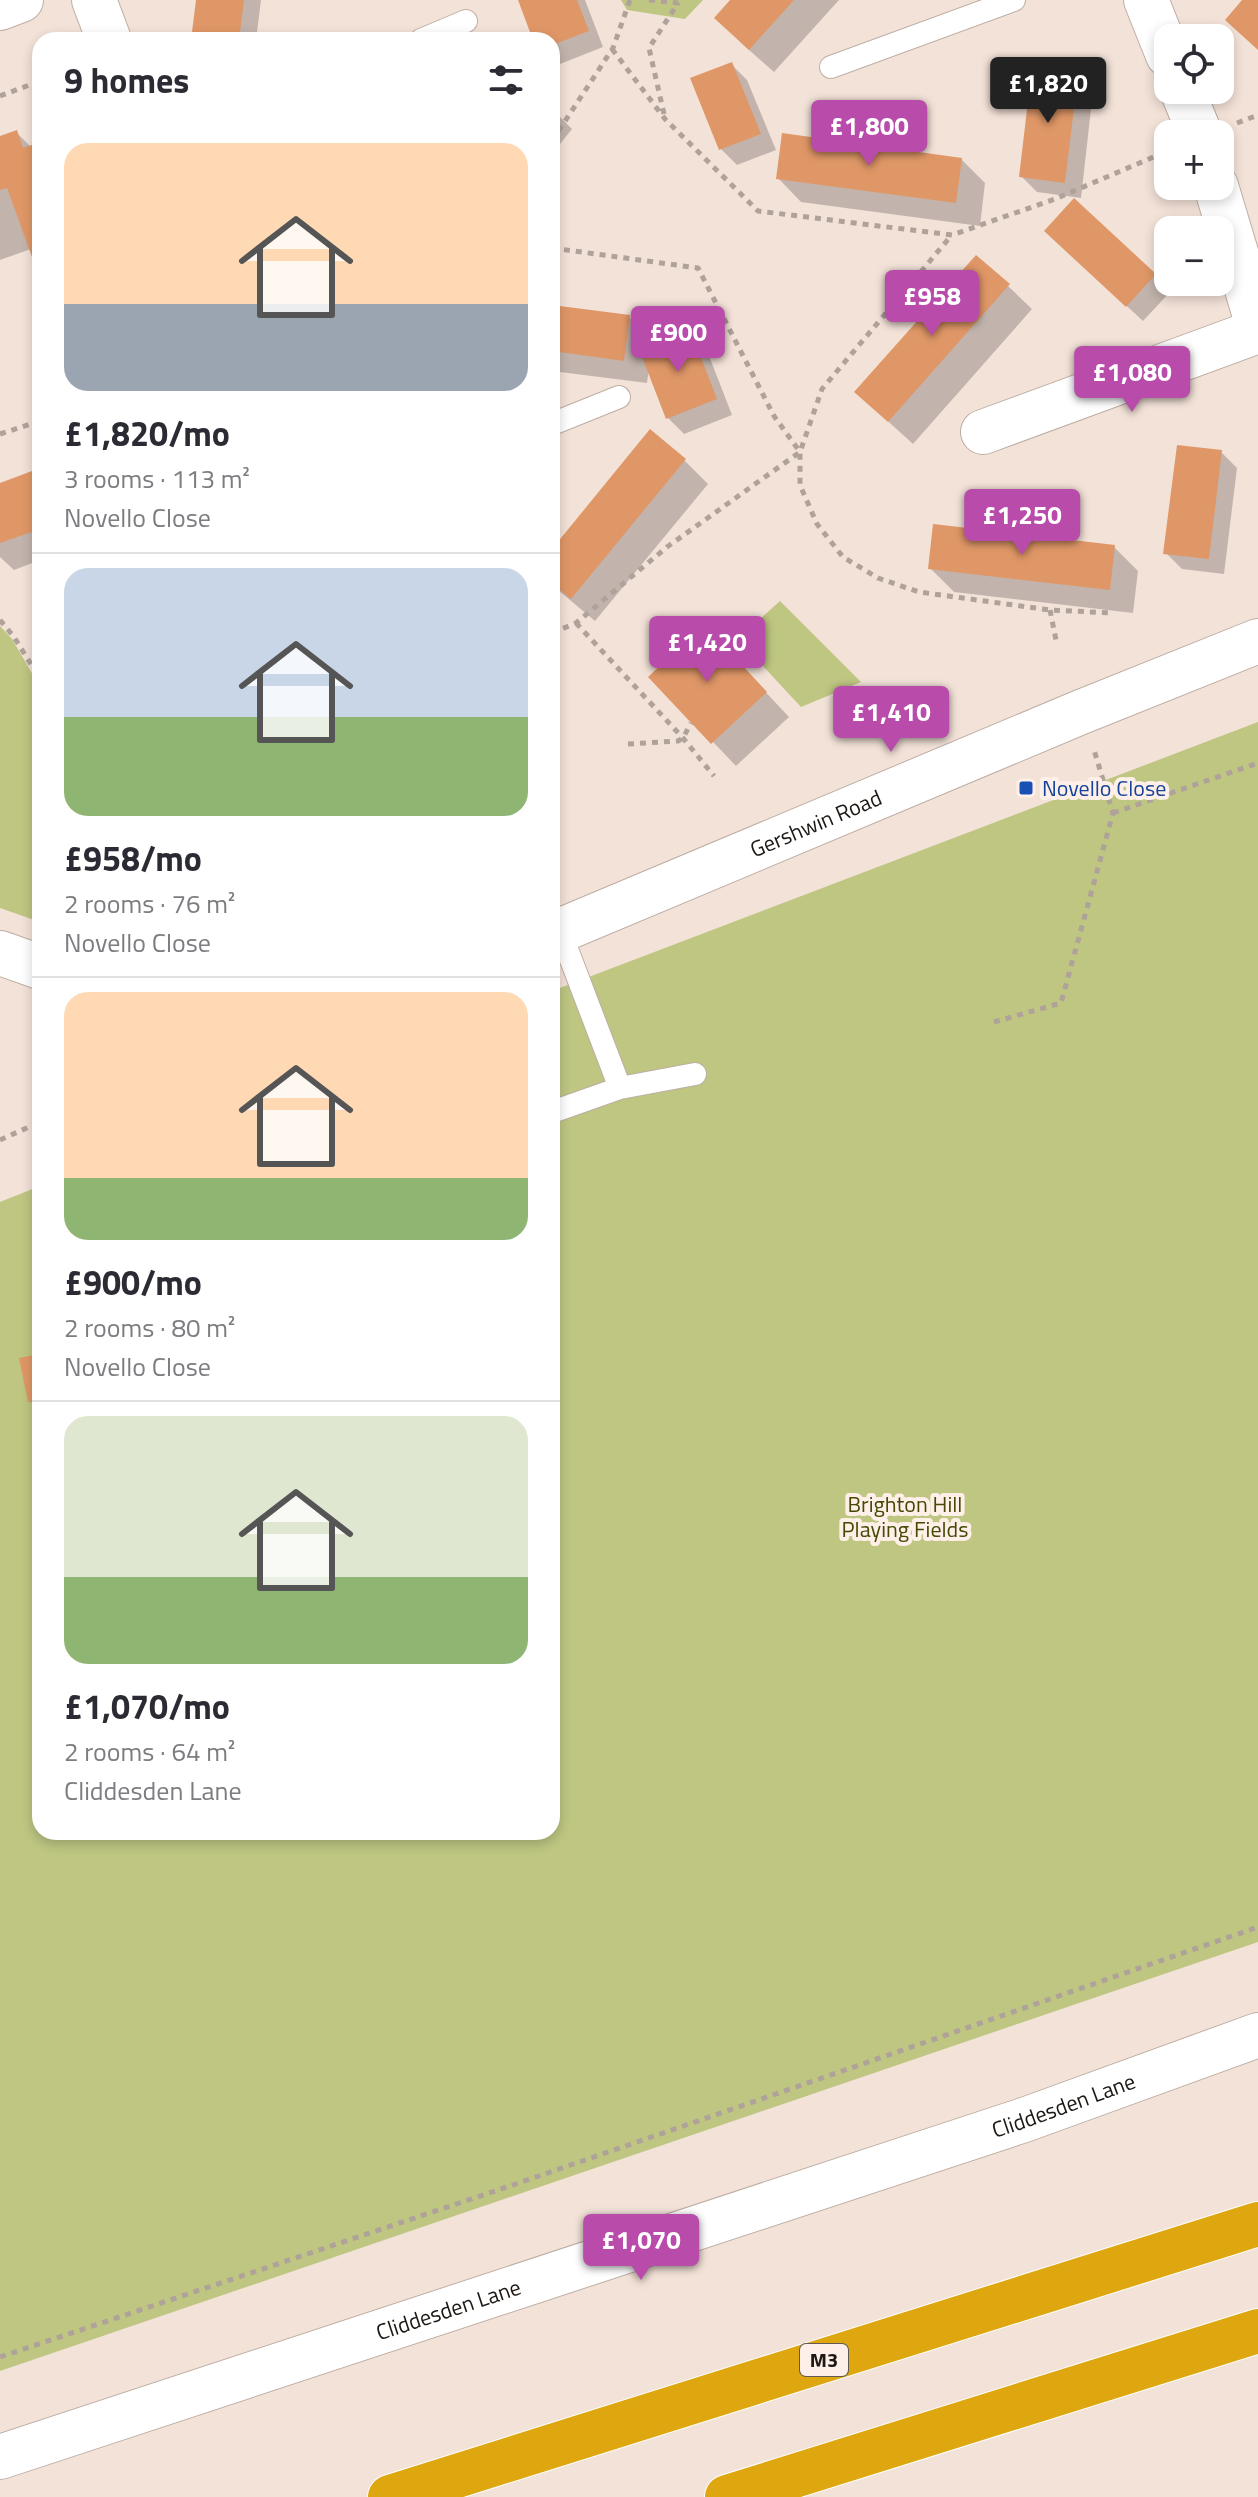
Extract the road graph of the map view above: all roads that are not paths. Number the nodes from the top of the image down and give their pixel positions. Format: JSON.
{"nodes":[{"id":1,"x":21,"y":0,"type":"edge"},
{"id":2,"x":94,"y":0,"type":"edge"},
{"id":3,"x":1014,"y":0,"type":"edge"},
{"id":4,"x":1146,"y":0,"type":"edge"},
{"id":5,"x":0,"y":8,"type":"edge"},
{"id":6,"x":466,"y":21,"type":"dead end"},
{"id":7,"x":1156,"y":24,"type":"edge"},
{"id":8,"x":106,"y":32,"type":"edge"},
{"id":9,"x":440,"y":32,"type":"edge"},
{"id":10,"x":831,"y":67,"type":"dead end"},
{"id":11,"x":1220,"y":200,"type":"edge"},
{"id":12,"x":1258,"y":329,"type":"edge"},
{"id":13,"x":619,"y":397,"type":"dead end"},
{"id":14,"x":560,"y":421,"type":"edge"},
{"id":15,"x":983,"y":432,"type":"dead end"},
{"id":16,"x":1258,"y":641,"type":"edge"},
{"id":17,"x":560,"y":931,"type":"edge"},
{"id":18,"x":560,"y":943,"type":"edge"},
{"id":19,"x":0,"y":953,"type":"edge"},
{"id":20,"x":32,"y":964,"type":"edge"},
{"id":21,"x":695,"y":1074,"type":"dead end"},
{"id":22,"x":620,"y":1088,"type":"junction"},
{"id":23,"x":560,"y":1109,"type":"edge"},
{"id":24,"x":1258,"y":2035,"type":"edge"},
{"id":25,"x":1258,"y":2224,"type":"edge"},
{"id":26,"x":1258,"y":2331,"type":"edge"},
{"id":27,"x":0,"y":2457,"type":"edge"},
{"id":28,"x":390,"y":2497,"type":"edge"},
{"id":29,"x":727,"y":2497,"type":"edge"}],
"edges":[{"from":1,"to":5,"type":"street"},
{"from":2,"to":8,"type":"street"},
{"from":3,"to":10,"type":"lane"},
{"from":4,"to":7,"type":"street"},
{"from":6,"to":9,"type":"lane"},
{"from":11,"to":12,"type":"street"},
{"from":12,"to":15,"type":"street"},
{"from":13,"to":14,"type":"lane"},
{"from":16,"to":17,"type":"street","name":"Gershwin Road"},
{"from":18,"to":22,"type":"lane"},
{"from":19,"to":20,"type":"street"},
{"from":21,"to":22,"type":"lane"},
{"from":22,"to":23,"type":"lane"},
{"from":24,"to":27,"type":"street","name":"Cliddesden Lane"},
{"from":25,"to":28,"type":"highway","number":"M3"},
{"from":26,"to":29,"type":"highway"}]}
